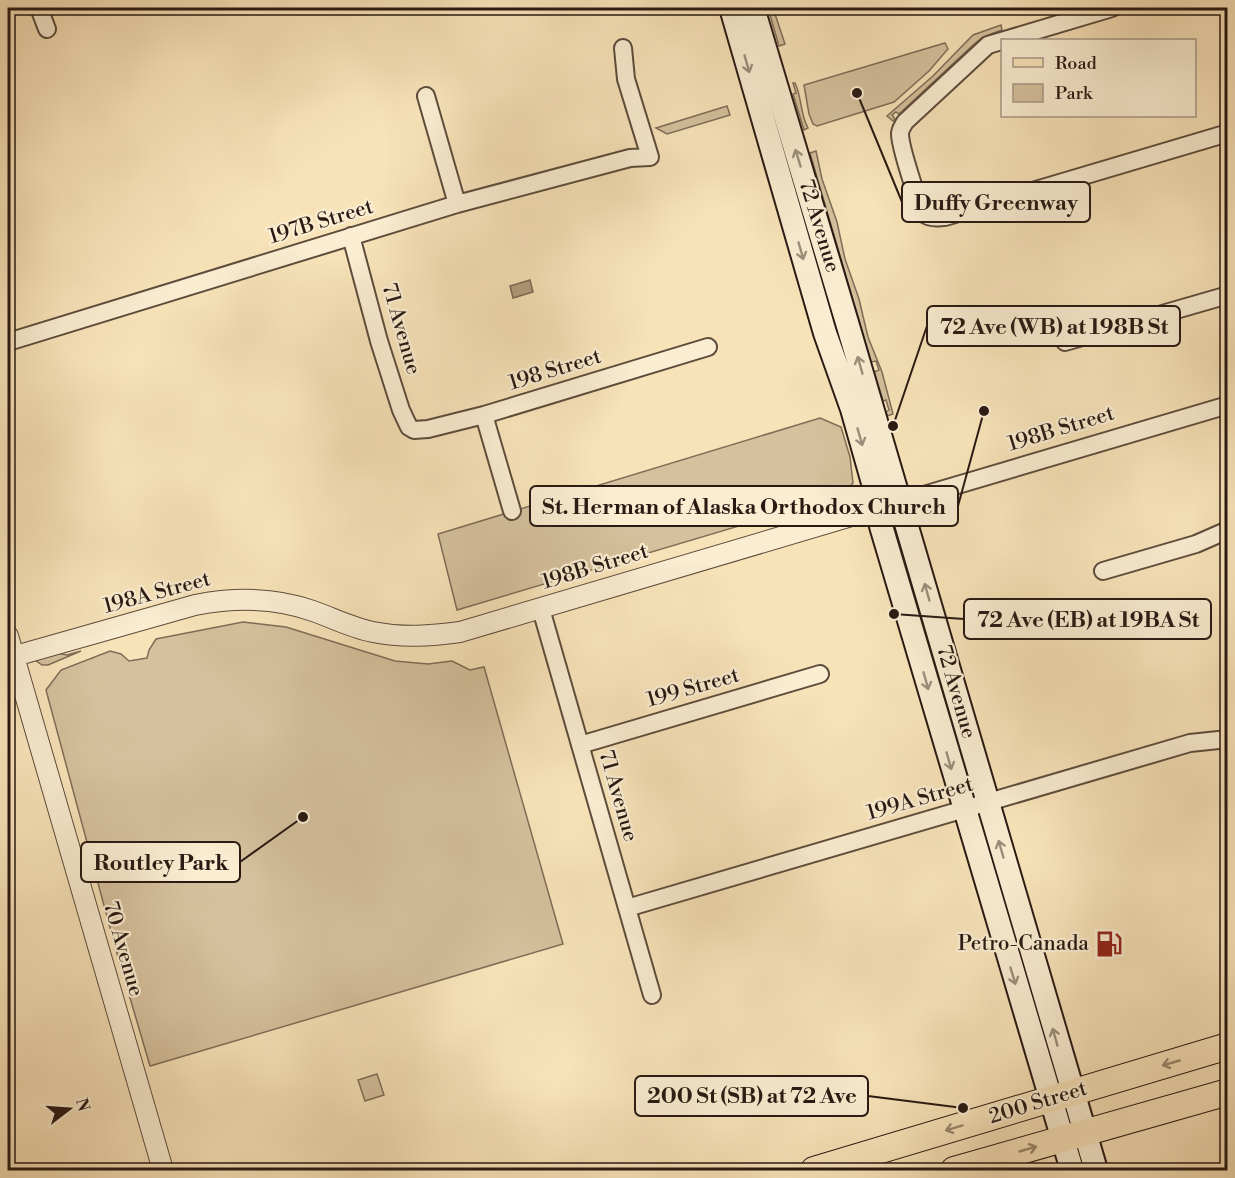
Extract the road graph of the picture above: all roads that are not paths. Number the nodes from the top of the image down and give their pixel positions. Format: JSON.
{"nodes":[{"id":1,"x":39,"y":8,"type":"edge"},
{"id":2,"x":731,"y":8,"type":"edge"},
{"id":3,"x":753,"y":8,"type":"edge"},
{"id":4,"x":1112,"y":8,"type":"edge"},
{"id":5,"x":47,"y":29,"type":"dead end"},
{"id":6,"x":1008,"y":39,"type":"edge"},
{"id":7,"x":1001,"y":41,"type":"edge"},
{"id":8,"x":623,"y":48,"type":"dead end"},
{"id":9,"x":426,"y":96,"type":"dead end"},
{"id":10,"x":1227,"y":133,"type":"edge"},
{"id":11,"x":457,"y":204,"type":"junction"},
{"id":12,"x":351,"y":236,"type":"junction"},
{"id":13,"x":1227,"y":295,"type":"edge"},
{"id":14,"x":8,"y":342,"type":"edge"},
{"id":15,"x":1065,"y":342,"type":"dead end"},
{"id":16,"x":708,"y":347,"type":"dead end"},
{"id":17,"x":1227,"y":405,"type":"edge"},
{"id":18,"x":483,"y":415,"type":"junction"},
{"id":19,"x":414,"y":430,"type":"joint"},
{"id":20,"x":900,"y":502,"type":"junction"},
{"id":21,"x":878,"y":508,"type":"junction"},
{"id":22,"x":512,"y":511,"type":"dead end"},
{"id":23,"x":1227,"y":530,"type":"edge"},
{"id":24,"x":1103,"y":571,"type":"dead end"},
{"id":25,"x":541,"y":609,"type":"junction"},
{"id":26,"x":460,"y":632,"type":"joint"},
{"id":27,"x":8,"y":636,"type":"edge"},
{"id":28,"x":10,"y":657,"type":"edge"},
{"id":29,"x":820,"y":674,"type":"dead end"},
{"id":30,"x":1227,"y":739,"type":"edge"},
{"id":31,"x":580,"y":745,"type":"junction"},
{"id":32,"x":988,"y":803,"type":"junction"},
{"id":33,"x":963,"y":809,"type":"junction"},
{"id":34,"x":627,"y":908,"type":"junction"},
{"id":35,"x":652,"y":995,"type":"dead end"},
{"id":36,"x":1227,"y":1046,"type":"edge"},
{"id":37,"x":1227,"y":1092,"type":"edge"},
{"id":38,"x":1061,"y":1096,"type":"junction"},
{"id":39,"x":1073,"y":1136,"type":"junction"},
{"id":40,"x":163,"y":1170,"type":"edge"},
{"id":41,"x":814,"y":1170,"type":"edge"},
{"id":42,"x":954,"y":1170,"type":"edge"},
{"id":43,"x":1072,"y":1170,"type":"edge"},
{"id":44,"x":1096,"y":1170,"type":"edge"}],
"edges":[{"from":1,"to":5,"type":"street"},
{"from":2,"to":21,"type":"main road","name":"72 Avenue","one_way":true},
{"from":20,"to":3,"type":"main road","name":"72 Avenue","one_way":true},
{"from":4,"to":6,"type":"street"},
{"from":7,"to":10,"type":"street"},
{"from":8,"to":11,"type":"street","name":"197B Street"},
{"from":9,"to":11,"type":"street"},
{"from":11,"to":12,"type":"street","name":"197B Street"},
{"from":12,"to":14,"type":"street","name":"197B Street"},
{"from":12,"to":19,"type":"street","name":"71 Avenue"},
{"from":13,"to":15,"type":"street"},
{"from":16,"to":18,"type":"street","name":"198 Street"},
{"from":17,"to":20,"type":"street","name":"198B Street"},
{"from":18,"to":19,"type":"street","name":"198 Street"},
{"from":18,"to":22,"type":"street"},
{"from":20,"to":21,"type":"street","name":"198B Street"},
{"from":32,"to":20,"type":"main road","name":"72 Avenue","one_way":true},
{"from":21,"to":25,"type":"street","name":"198B Street"},
{"from":21,"to":33,"type":"main road","name":"72 Avenue","one_way":true},
{"from":23,"to":24,"type":"street"},
{"from":25,"to":26,"type":"street","name":"198B Street"},
{"from":25,"to":31,"type":"street","name":"71 Avenue"},
{"from":26,"to":28,"type":"street","name":"198A Street"},
{"from":27,"to":28,"type":"street","name":"70 Avenue"},
{"from":28,"to":40,"type":"street","name":"70 Avenue"},
{"from":29,"to":31,"type":"street","name":"199 Street"},
{"from":30,"to":32,"type":"street","name":"199A Street"},
{"from":31,"to":34,"type":"street","name":"71 Avenue"},
{"from":32,"to":33,"type":"street","name":"199A Street"},
{"from":38,"to":32,"type":"main road","name":"72 Avenue","one_way":true},
{"from":33,"to":34,"type":"street","name":"199A Street"},
{"from":33,"to":38,"type":"main road","name":"72 Avenue","one_way":true},
{"from":34,"to":35,"type":"street","name":"71 Avenue"},
{"from":36,"to":38,"type":"main road","name":"200 Street","one_way":true},
{"from":37,"to":39,"type":"main road","name":"200 Street"},
{"from":38,"to":39,"type":"main road","name":"72 Avenue"},
{"from":38,"to":41,"type":"main road","name":"200 Street","one_way":true},
{"from":42,"to":39,"type":"main road","name":"200 Street","one_way":true},
{"from":39,"to":43,"type":"main road","name":"72 Avenue"},
{"from":39,"to":44,"type":"main road","name":"72 Avenue"}]}
